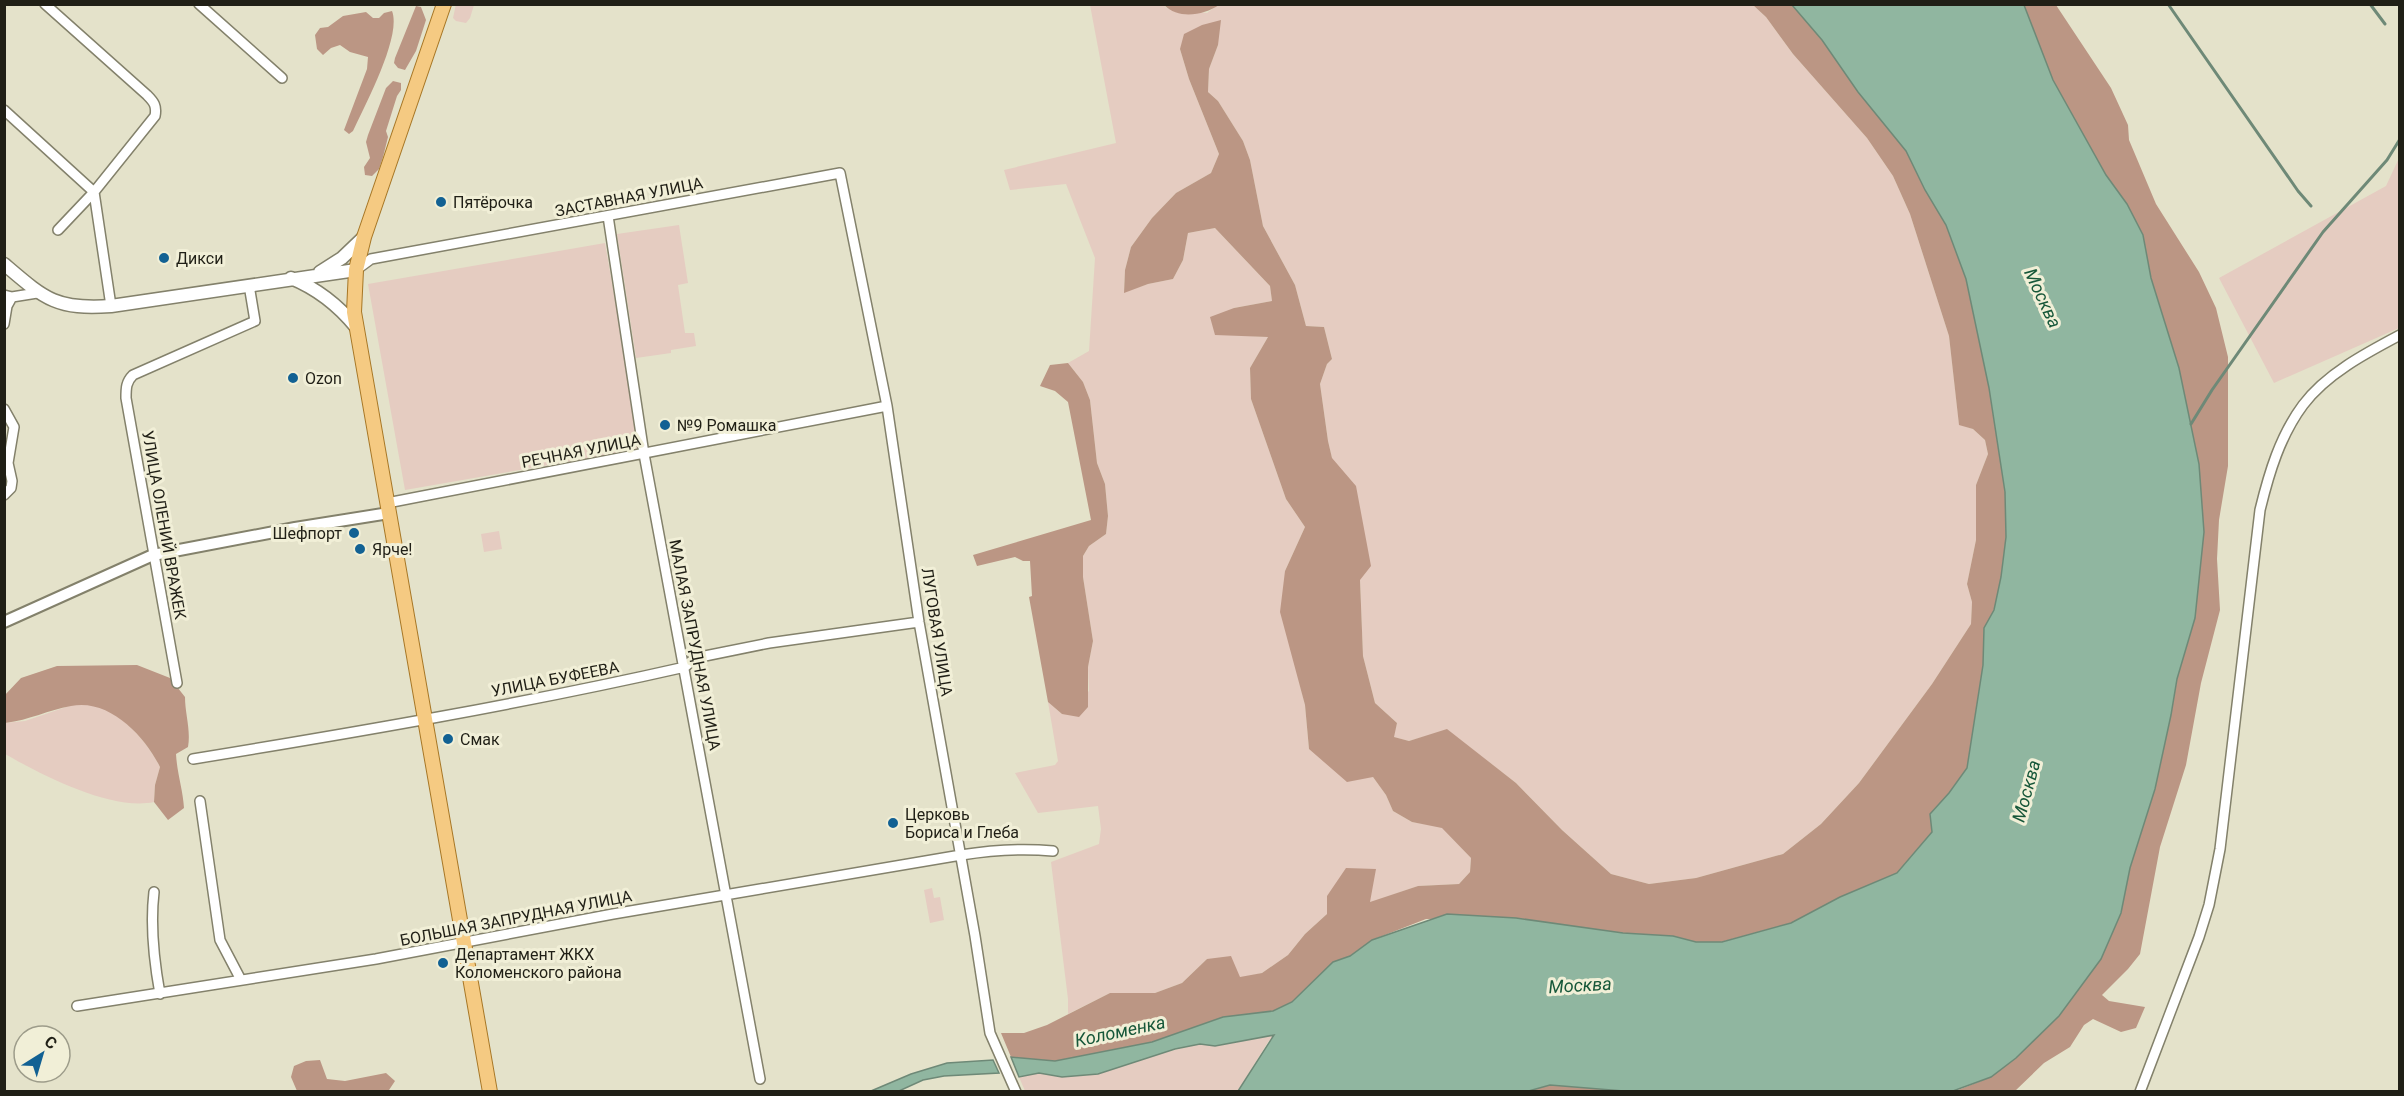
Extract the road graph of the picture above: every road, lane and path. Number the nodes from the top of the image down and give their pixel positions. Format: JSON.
{"nodes":[{"id":1,"x":45,"y":4,"type":"edge"},
{"id":2,"x":199,"y":4,"type":"edge"},
{"id":3,"x":444,"y":4,"type":"edge"},
{"id":4,"x":282,"y":78,"type":"dead end"},
{"id":5,"x":4,"y":110,"type":"edge"},
{"id":6,"x":840,"y":173,"type":"joint"},
{"id":7,"x":94,"y":192,"type":"junction"},
{"id":8,"x":608,"y":216,"type":"junction"},
{"id":9,"x":58,"y":230,"type":"dead end"},
{"id":10,"x":364,"y":237,"type":"junction"},
{"id":11,"x":4,"y":264,"type":"edge"},
{"id":12,"x":356,"y":270,"type":"junction"},
{"id":13,"x":314,"y":275,"type":"junction"},
{"id":14,"x":290,"y":278,"type":"junction"},
{"id":15,"x":249,"y":285,"type":"junction"},
{"id":16,"x":37,"y":293,"type":"junction"},
{"id":17,"x":8,"y":296,"type":"edge"},
{"id":18,"x":111,"y":306,"type":"junction"},
{"id":19,"x":4,"y":324,"type":"edge"},
{"id":20,"x":356,"y":327,"type":"junction"},
{"id":21,"x":2400,"y":335,"type":"edge"},
{"id":22,"x":887,"y":406,"type":"junction"},
{"id":23,"x":4,"y":409,"type":"edge"},
{"id":24,"x":644,"y":454,"type":"junction"},
{"id":25,"x":6,"y":494,"type":"edge"},
{"id":26,"x":388,"y":508,"type":"junction"},
{"id":27,"x":153,"y":555,"type":"junction"},
{"id":28,"x":4,"y":622,"type":"edge"},
{"id":29,"x":920,"y":622,"type":"junction"},
{"id":30,"x":685,"y":667,"type":"junction"},
{"id":31,"x":177,"y":683,"type":"dead end"},
{"id":32,"x":426,"y":721,"type":"junction"},
{"id":33,"x":193,"y":759,"type":"dead end"},
{"id":34,"x":200,"y":801,"type":"dead end"},
{"id":35,"x":1053,"y":851,"type":"dead end"},
{"id":36,"x":961,"y":855,"type":"junction"},
{"id":37,"x":154,"y":892,"type":"dead end"},
{"id":38,"x":726,"y":896,"type":"junction"},
{"id":39,"x":465,"y":944,"type":"junction"},
{"id":40,"x":241,"y":980,"type":"junction"},
{"id":41,"x":160,"y":994,"type":"junction"},
{"id":42,"x":76,"y":1006,"type":"dead end"},
{"id":43,"x":760,"y":1078,"type":"dead end"},
{"id":44,"x":490,"y":1092,"type":"edge"},
{"id":45,"x":1016,"y":1092,"type":"edge"},
{"id":46,"x":2140,"y":1092,"type":"edge"}],
"edges":[{"from":1,"to":7,"type":"street"},
{"from":2,"to":4,"type":"street"},
{"from":3,"to":10,"type":"main road"},
{"from":5,"to":7,"type":"street"},
{"from":6,"to":8,"type":"street","name":"ЗАСТАВНАЯ УЛИЦА"},
{"from":6,"to":22,"type":"street","name":"ЛУГОВАЯ УЛИЦА"},
{"from":7,"to":9,"type":"street"},
{"from":7,"to":18,"type":"street"},
{"from":8,"to":12,"type":"street","name":"ЗАСТАВНАЯ УЛИЦА"},
{"from":8,"to":24,"type":"street","name":"МАЛАЯ ЗАПРУДНАЯ УЛИЦА"},
{"from":10,"to":12,"type":"main road"},
{"from":10,"to":13,"type":"main road"},
{"from":11,"to":16,"type":"main road"},
{"from":12,"to":13,"type":"main road"},
{"from":12,"to":20,"type":"main road"},
{"from":13,"to":14,"type":"main road"},
{"from":14,"to":15,"type":"main road"},
{"from":14,"to":20,"type":"main road"},
{"from":15,"to":18,"type":"main road"},
{"from":15,"to":27,"type":"street","name":"УЛИЦА ОЛЕНИЙ ВРАЖЕК"},
{"from":16,"to":17,"type":"street"},
{"from":16,"to":18,"type":"main road"},
{"from":17,"to":19,"type":"street"},
{"from":20,"to":26,"type":"main road"},
{"from":21,"to":46,"type":"street"},
{"from":22,"to":24,"type":"street","name":"РЕЧНАЯ УЛИЦА"},
{"from":22,"to":29,"type":"street","name":"ЛУГОВАЯ УЛИЦА"},
{"from":23,"to":25,"type":"street"},
{"from":24,"to":26,"type":"street","name":"РЕЧНАЯ УЛИЦА"},
{"from":24,"to":30,"type":"street","name":"МАЛАЯ ЗАПРУДНАЯ УЛИЦА"},
{"from":26,"to":27,"type":"street","name":"РЕЧНАЯ УЛИЦА"},
{"from":26,"to":32,"type":"main road"},
{"from":27,"to":28,"type":"street","name":"РЕЧНАЯ УЛИЦА"},
{"from":27,"to":31,"type":"street","name":"УЛИЦА ОЛЕНИЙ ВРАЖЕК"},
{"from":29,"to":30,"type":"street","name":"УЛИЦА БУФЕЕВА"},
{"from":29,"to":36,"type":"street","name":"ЛУГОВАЯ УЛИЦА"},
{"from":30,"to":32,"type":"street","name":"УЛИЦА БУФЕЕВА"},
{"from":30,"to":38,"type":"street","name":"МАЛАЯ ЗАПРУДНАЯ УЛИЦА"},
{"from":32,"to":33,"type":"street","name":"УЛИЦА БУФЕЕВА"},
{"from":32,"to":39,"type":"main road"},
{"from":34,"to":40,"type":"street"},
{"from":35,"to":36,"type":"street","name":"БОЛЬШАЯ ЗАПРУДНАЯ УЛИЦА"},
{"from":36,"to":38,"type":"street","name":"БОЛЬШАЯ ЗАПРУДНАЯ УЛИЦА"},
{"from":36,"to":45,"type":"street","name":"ЛУГОВАЯ УЛИЦА"},
{"from":37,"to":41,"type":"street"},
{"from":38,"to":39,"type":"street","name":"БОЛЬШАЯ ЗАПРУДНАЯ УЛИЦА"},
{"from":38,"to":43,"type":"street","name":"МАЛАЯ ЗАПРУДНАЯ УЛИЦА"},
{"from":39,"to":40,"type":"street","name":"БОЛЬШАЯ ЗАПРУДНАЯ УЛИЦА"},
{"from":39,"to":44,"type":"main road"},
{"from":40,"to":41,"type":"street","name":"БОЛЬШАЯ ЗАПРУДНАЯ УЛИЦА"},
{"from":41,"to":42,"type":"street","name":"БОЛЬШАЯ ЗАПРУДНАЯ УЛИЦА"}]}
